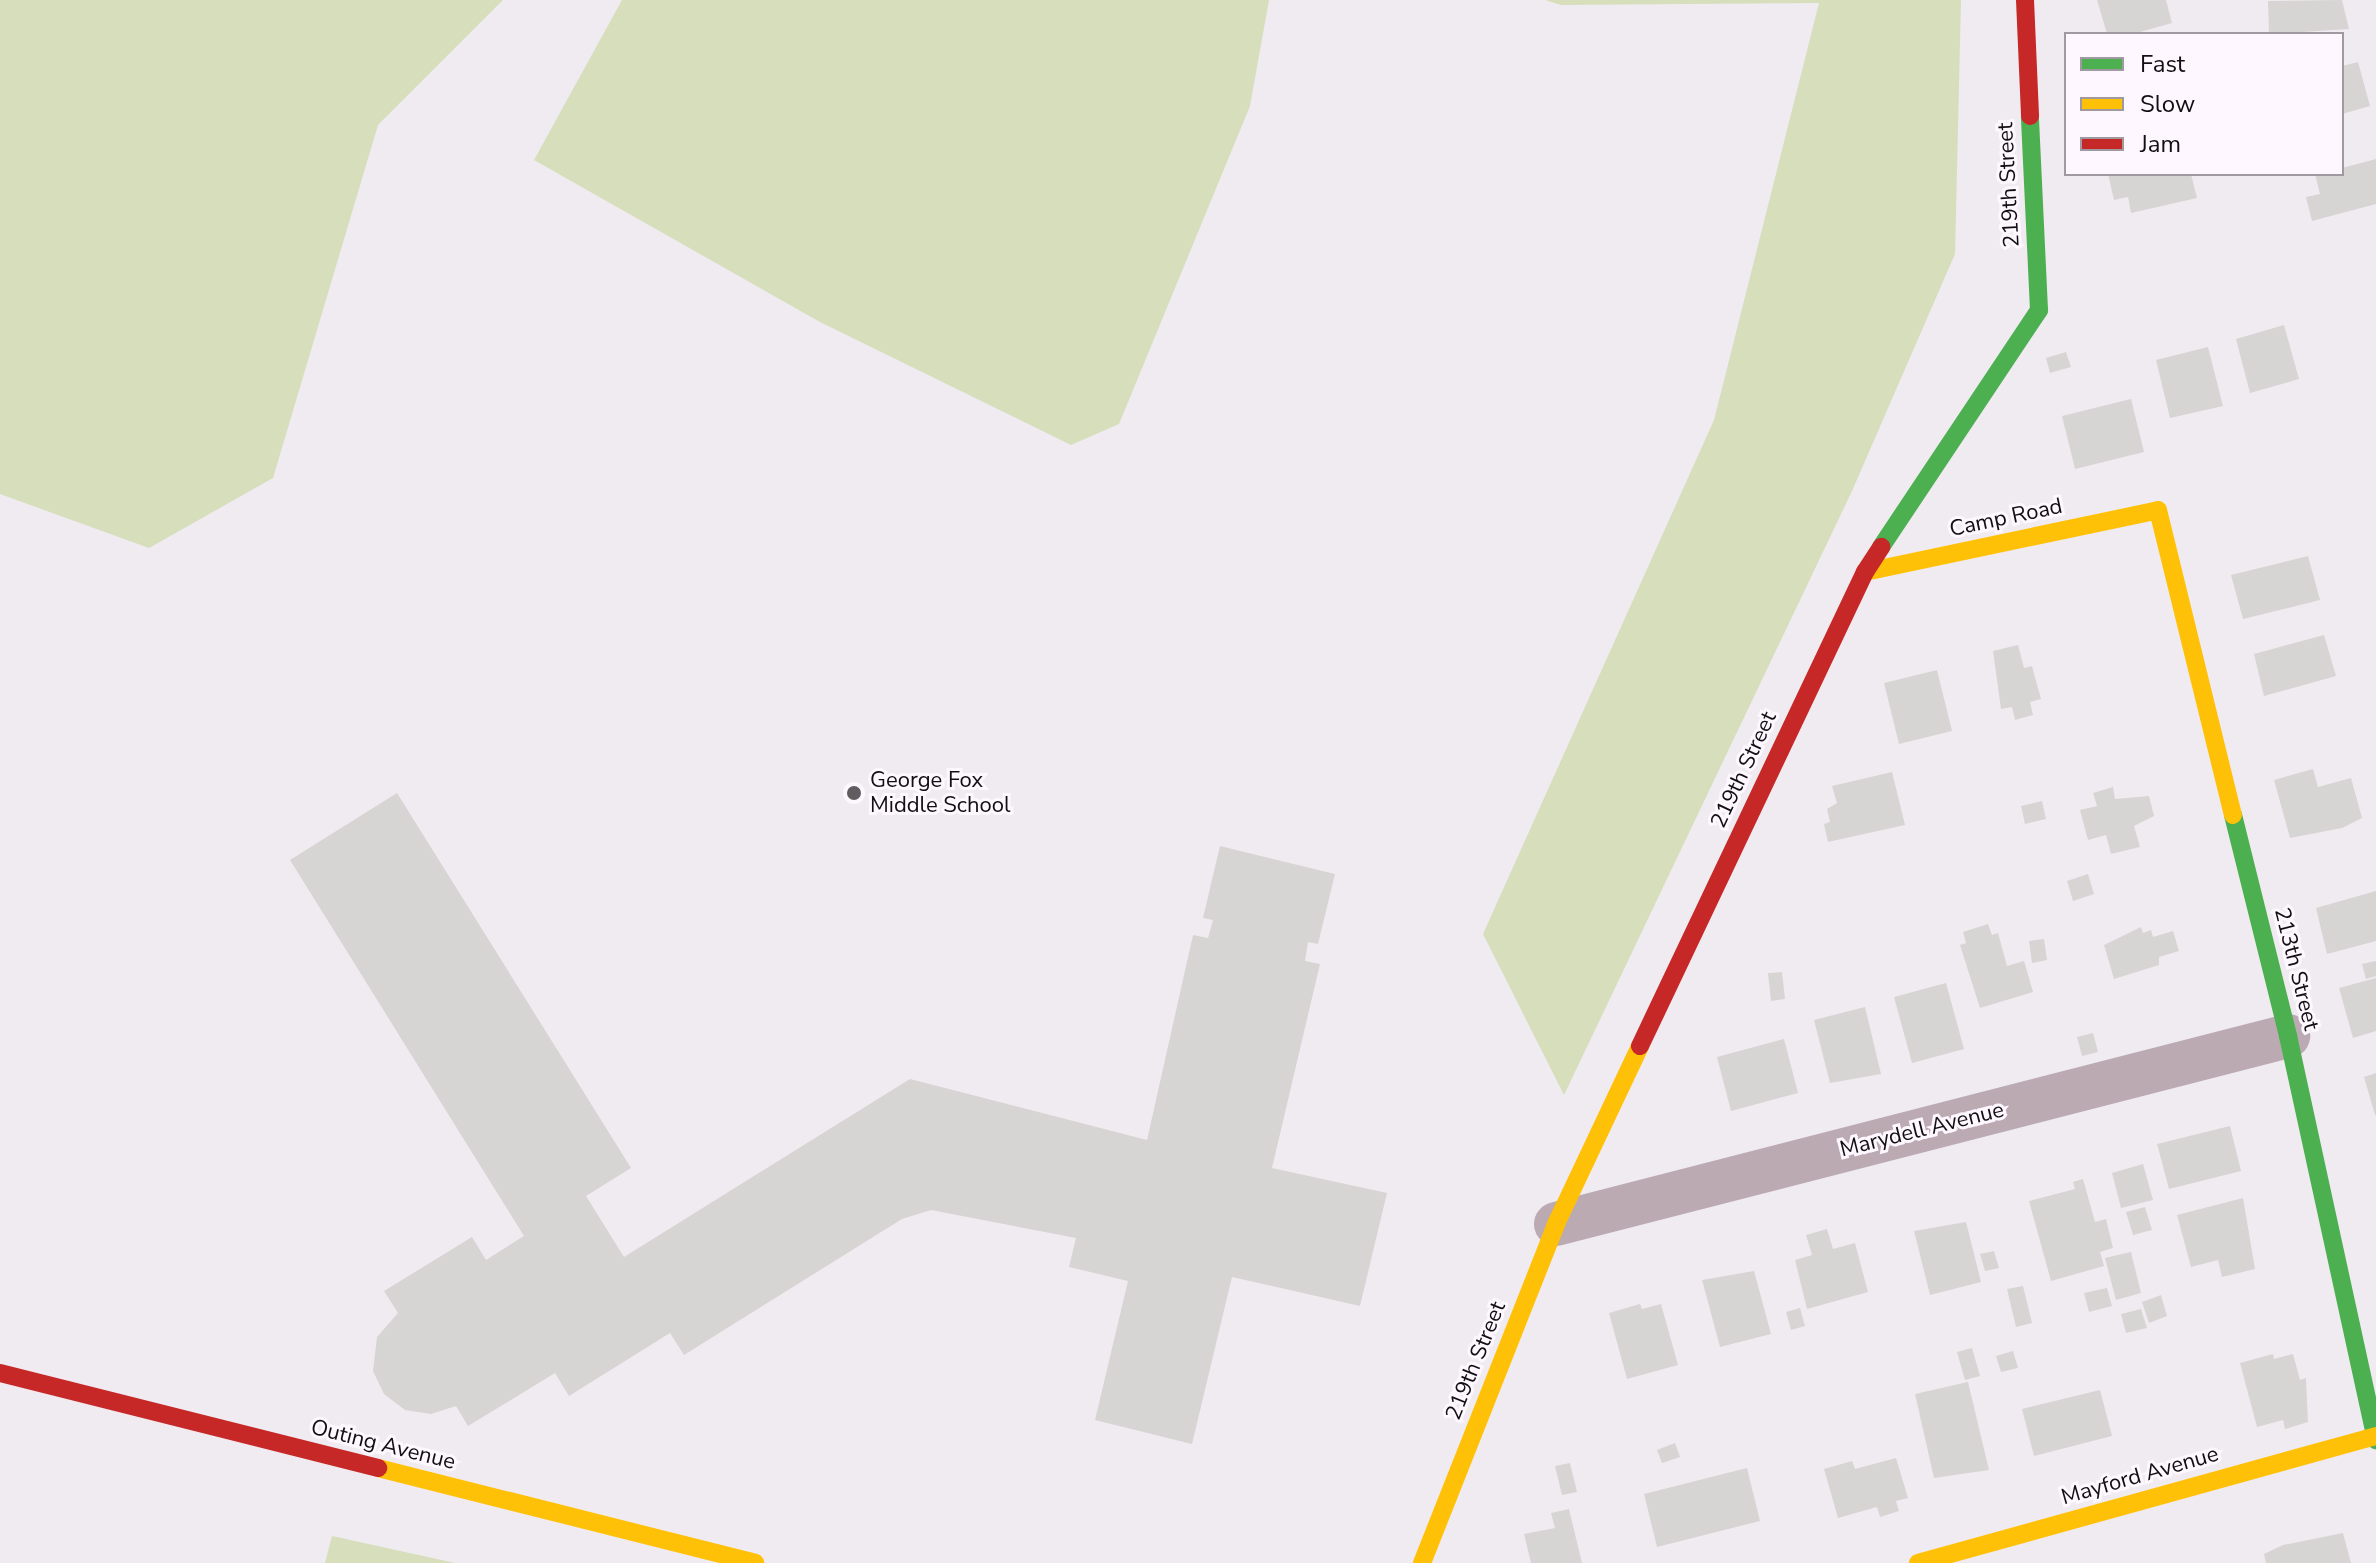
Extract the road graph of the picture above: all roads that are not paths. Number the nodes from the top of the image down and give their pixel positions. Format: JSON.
{"nodes":[{"id":1,"x":2025,"y":0,"type":"edge"},
{"id":2,"x":2158,"y":510,"type":"joint"},
{"id":3,"x":1865,"y":572,"type":"junction"},
{"id":4,"x":2288,"y":1036,"type":"junction"},
{"id":5,"x":1556,"y":1224,"type":"junction"},
{"id":6,"x":0,"y":1373,"type":"edge"},
{"id":7,"x":2376,"y":1438,"type":"edge"},
{"id":8,"x":755,"y":1563,"type":"edge"},
{"id":9,"x":1422,"y":1563,"type":"edge"},
{"id":10,"x":1918,"y":1563,"type":"edge"}],
"edges":[{"from":1,"to":3,"type":"street","name":"219th Street"},
{"from":2,"to":3,"type":"street","name":"Camp Road"},
{"from":2,"to":4,"type":"street","name":"213th Street"},
{"from":3,"to":5,"type":"street","name":"219th Street"},
{"from":4,"to":5,"type":"street","name":"Marydell Avenue"},
{"from":4,"to":7,"type":"street","name":"213th Street"},
{"from":5,"to":9,"type":"street","name":"219th Street"},
{"from":6,"to":8,"type":"street","name":"Outing Avenue"},
{"from":7,"to":10,"type":"street","name":"Mayford Avenue"}]}
